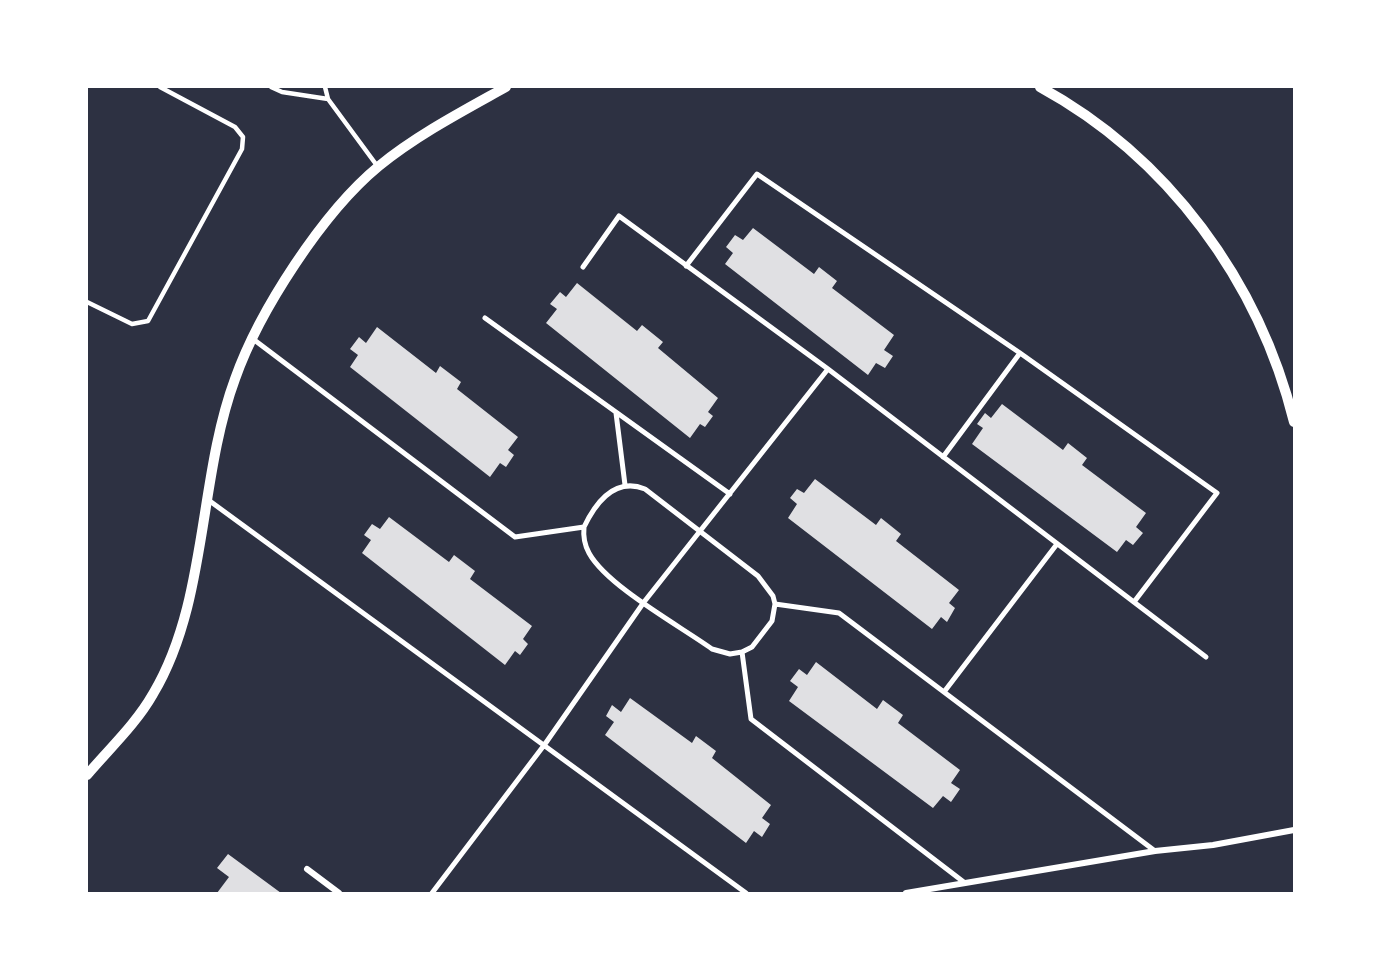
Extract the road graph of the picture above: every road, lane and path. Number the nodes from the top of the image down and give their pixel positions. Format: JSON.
{"nodes":[{"id":1,"x":160,"y":87,"type":"edge"},
{"id":2,"x":271,"y":87,"type":"edge"},
{"id":3,"x":325,"y":87,"type":"edge"},
{"id":4,"x":506,"y":87,"type":"edge"},
{"id":5,"x":1040,"y":87,"type":"edge"},
{"id":6,"x":328,"y":99,"type":"junction"},
{"id":7,"x":378,"y":167,"type":"junction"},
{"id":8,"x":686,"y":266,"type":"junction"},
{"id":9,"x":583,"y":267,"type":"dead end"},
{"id":10,"x":87,"y":302,"type":"edge"},
{"id":11,"x":485,"y":318,"type":"dead end"},
{"id":12,"x":253,"y":339,"type":"junction"},
{"id":13,"x":1020,"y":353,"type":"junction"},
{"id":14,"x":828,"y":369,"type":"junction"},
{"id":15,"x":616,"y":413,"type":"junction"},
{"id":16,"x":1294,"y":422,"type":"edge"},
{"id":17,"x":942,"y":457,"type":"junction"},
{"id":18,"x":625,"y":485,"type":"junction"},
{"id":19,"x":730,"y":494,"type":"junction"},
{"id":20,"x":206,"y":498,"type":"junction"},
{"id":21,"x":584,"y":527,"type":"junction"},
{"id":22,"x":702,"y":532,"type":"junction"},
{"id":23,"x":1057,"y":543,"type":"junction"},
{"id":24,"x":644,"y":602,"type":"junction"},
{"id":25,"x":1134,"y":602,"type":"junction"},
{"id":26,"x":775,"y":604,"type":"junction"},
{"id":27,"x":742,"y":652,"type":"junction"},
{"id":28,"x":1206,"y":657,"type":"dead end"},
{"id":29,"x":944,"y":692,"type":"junction"},
{"id":30,"x":545,"y":744,"type":"junction"},
{"id":31,"x":87,"y":775,"type":"edge"},
{"id":32,"x":1294,"y":830,"type":"edge"},
{"id":33,"x":1155,"y":851,"type":"junction"},
{"id":34,"x":307,"y":869,"type":"dead end"},
{"id":35,"x":965,"y":883,"type":"junction"},
{"id":36,"x":339,"y":893,"type":"edge"},
{"id":37,"x":432,"y":893,"type":"edge"},
{"id":38,"x":746,"y":893,"type":"edge"},
{"id":39,"x":906,"y":893,"type":"edge"}],
"edges":[{"from":1,"to":10,"type":"lane"},
{"from":2,"to":6,"type":"lane"},
{"from":3,"to":6,"type":"lane"},
{"from":4,"to":7,"type":"street"},
{"from":5,"to":16,"type":"street"},
{"from":6,"to":7,"type":"lane"},
{"from":7,"to":12,"type":"street"},
{"from":8,"to":9,"type":"street"},
{"from":8,"to":13,"type":"street"},
{"from":8,"to":14,"type":"street"},
{"from":11,"to":15,"type":"street"},
{"from":12,"to":20,"type":"street"},
{"from":12,"to":21,"type":"street"},
{"from":13,"to":17,"type":"street"},
{"from":13,"to":25,"type":"street"},
{"from":14,"to":17,"type":"street"},
{"from":14,"to":19,"type":"street"},
{"from":15,"to":18,"type":"street"},
{"from":15,"to":19,"type":"street"},
{"from":17,"to":23,"type":"street"},
{"from":18,"to":21,"type":"street"},
{"from":18,"to":22,"type":"street"},
{"from":19,"to":22,"type":"street"},
{"from":20,"to":30,"type":"street"},
{"from":20,"to":31,"type":"street"},
{"from":21,"to":24,"type":"street"},
{"from":22,"to":24,"type":"street"},
{"from":22,"to":26,"type":"street"},
{"from":23,"to":25,"type":"street"},
{"from":23,"to":29,"type":"street"},
{"from":24,"to":27,"type":"street"},
{"from":24,"to":30,"type":"street"},
{"from":25,"to":28,"type":"street"},
{"from":26,"to":27,"type":"street"},
{"from":26,"to":29,"type":"street"},
{"from":27,"to":35,"type":"street"},
{"from":29,"to":33,"type":"street"},
{"from":30,"to":37,"type":"street"},
{"from":30,"to":38,"type":"street"},
{"from":32,"to":33,"type":"street"},
{"from":33,"to":35,"type":"street"},
{"from":34,"to":36,"type":"street"},
{"from":35,"to":39,"type":"street"}]}
